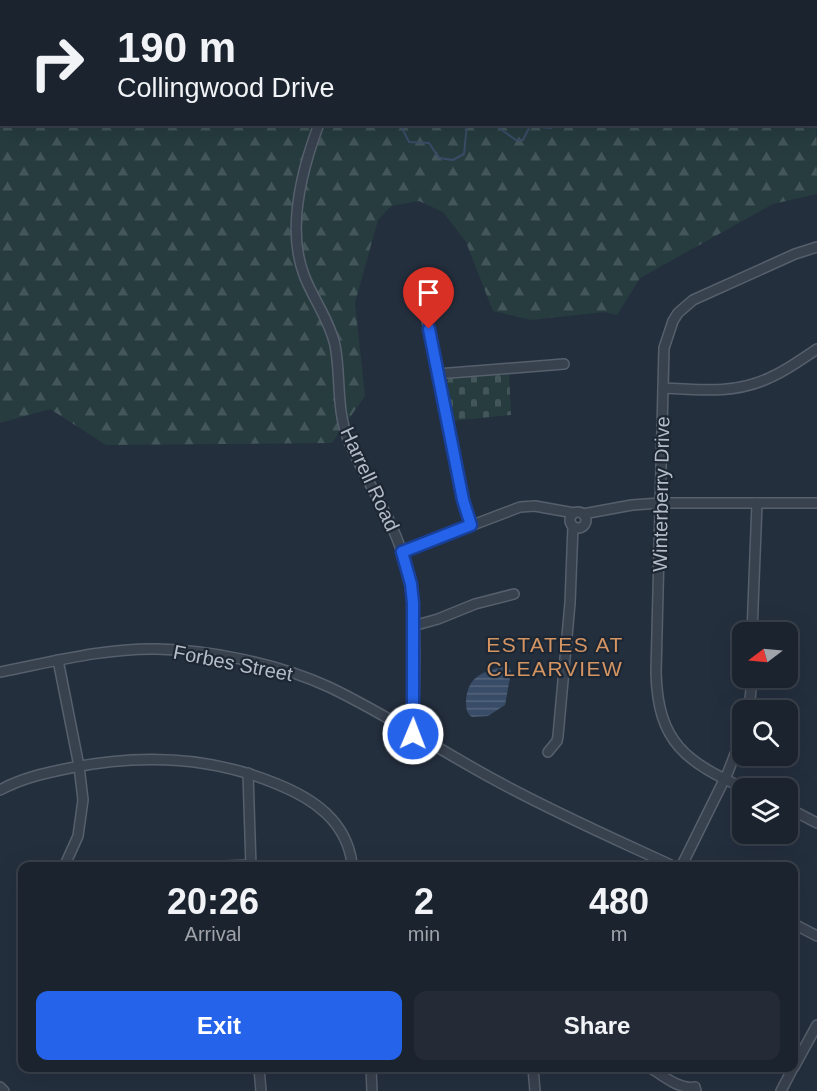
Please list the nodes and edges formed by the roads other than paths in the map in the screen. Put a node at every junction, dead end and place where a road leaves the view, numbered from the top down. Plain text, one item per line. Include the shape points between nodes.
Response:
1 (318, 126) edge
2 (817, 247) edge
3 (420, 285) dead end
4 (817, 349) edge
5 (564, 364) dead end
6 (437, 374) junction
7 (663, 388) junction
8 (660, 503) junction
9 (757, 503) junction
10 (817, 503) edge
11 (578, 520) junction
12 (471, 525) junction
13 (402, 552) junction
14 (514, 594) dead end
15 (752, 622) edge
16 (413, 626) junction
17 (58, 660) junction
18 (0, 672) edge
19 (413, 734) junction
20 (548, 752) dead end
21 (732, 760) edge
22 (79, 766) junction
23 (248, 773) junction
24 (724, 779) junction
25 (732, 783) edge
26 (0, 790) edge
27 (798, 813) edge
28 (816, 821) edge
29 (66, 862) edge
30 (251, 862) edge
31 (352, 862) edge
32 (665, 862) edge
33 (683, 862) edge
34 (798, 926) edge
35 (817, 936) edge
36 (817, 1025) edge
37 (798, 1058) edge
38 (259, 1072) edge
39 (371, 1072) edge
40 (533, 1072) edge
41 (657, 1072) edge
42 (790, 1072) edge
43 (0, 1087) edge
44 (695, 1089) edge
45 (4, 1091) edge
46 (261, 1091) edge
47 (372, 1091) edge
48 (535, 1091) edge
49 (781, 1091) edge

1 - 13 street, Harrell Road via 300,184 300,261 332,333 347,436
2 - 7 street, Winterberry Drive via 686,306 673,321 665,340
3 - 6 street
4 - 7 street via 754,384 712,391
5 - 6 street
6 - 12 street
7 - 8 street, Winterberry Drive
8 - 9 street
8 - 11 street via 596,512
8 - 24 street, Winterberry Drive via 658,706 677,745 698,764
9 - 10 street
9 - 15 street
11 - 12 street via 560,510 526,506
11 - 20 street via 573,536 558,736
12 - 13 street
13 - 16 street, Harrell Road via 411,584
14 - 16 street
16 - 19 street, Harrell Road
17 - 18 street, Forbes Street
17 - 19 street, Forbes Street via 149,649 238,660 328,687
17 - 22 street
19 - 32 street, Forbes Street via 502,784
21 - 24 street
22 - 23 street via 170,759 210,763
22 - 26 street via 32,776
22 - 29 street via 81,823
23 - 30 street
23 - 31 street via 289,789 325,811 345,838
24 - 25 street, Winterberry Drive
24 - 33 street
27 - 28 street
34 - 35 street
36 - 37 street
38 - 46 street
39 - 47 street
40 - 48 street
41 - 44 street via 672,1082
42 - 49 street
43 - 45 street

